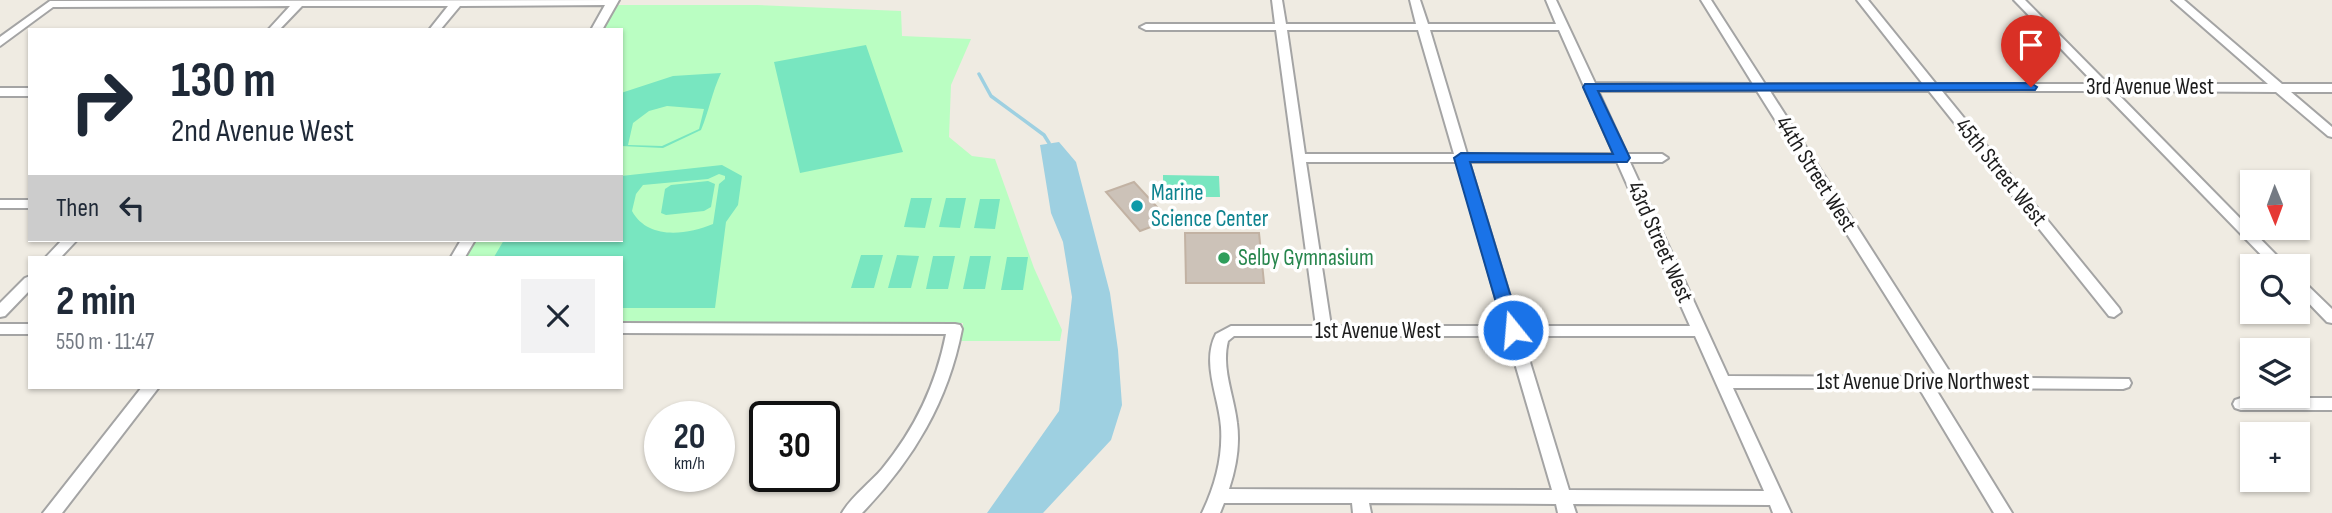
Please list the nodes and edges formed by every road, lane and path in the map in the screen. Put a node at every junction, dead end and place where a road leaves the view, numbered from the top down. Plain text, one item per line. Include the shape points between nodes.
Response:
1 (1277, 0) edge
2 (1415, 0) edge
3 (1551, 0) edge
4 (1706, 0) edge
5 (1863, 0) edge
6 (2019, 0) edge
7 (2177, 0) edge
8 (300, 1) edge
9 (458, 1) edge
10 (614, 1) edge
11 (1146, 27) dead end
12 (1281, 27) junction
13 (1423, 27) junction
14 (1565, 27) junction
15 (275, 28) edge
16 (436, 28) edge
17 (597, 28) edge
18 (0, 43) edge
19 (1590, 87) junction
20 (1761, 87) junction
21 (1933, 87) junction
22 (2104, 87) junction
23 (2279, 88) junction
24 (2332, 88) edge
25 (0, 92) edge
26 (28, 92) edge
27 (2332, 133) edge
28 (1299, 158) junction
29 (1461, 158) junction
30 (1622, 158) junction
31 (1662, 158) dead end
32 (0, 204) edge
33 (28, 204) edge
34 (68, 242) edge
35 (2268, 254) edge
36 (54, 256) edge
37 (28, 283) edge
38 (2310, 296) edge
39 (0, 312) edge
40 (2114, 312) dead end
41 (2332, 318) edge
42 (623, 328) edge
43 (0, 329) edge
44 (28, 329) edge
45 (1513, 330) junction
46 (1324, 331) junction
47 (1700, 331) junction
48 (1723, 382) junction
49 (1923, 382) junction
50 (1948, 382) junction
51 (2123, 383) dead end
52 (149, 389) edge
53 (2310, 404) edge
54 (2332, 404) edge
55 (1218, 496) junction
56 (1779, 505) edge
57 (1361, 506) edge
58 (1565, 506) edge
59 (52, 513) edge
60 (851, 513) edge
61 (1210, 513) edge
62 (2003, 513) edge

1 - 12 street
2 - 13 street
3 - 14 street, 43rd Street West
4 - 20 street, 44th Street West
5 - 21 street, 45th Street West
6 - 22 street
7 - 23 street
8 - 9 street
8 - 15 street
8 - 18 street via 50,4
9 - 10 street
9 - 16 street
10 - 17 street
11 - 12 street
12 - 13 street
12 - 28 street
13 - 14 street
13 - 29 street
14 - 19 street, 43rd Street West
19 - 20 street, 3rd Avenue West
19 - 30 street, 43rd Street West
20 - 21 street, 3rd Avenue West
20 - 50 street, 44th Street West
21 - 22 street, 3rd Avenue West
21 - 40 street, 45th Street West
22 - 23 street, 3rd Avenue West
22 - 35 street
23 - 24 street, 3rd Avenue West
23 - 27 street
25 - 26 street
28 - 29 street
28 - 46 street
29 - 30 street
29 - 45 street
30 - 31 street
30 - 47 street, 43rd Street West
32 - 33 street
34 - 36 street
37 - 39 street
38 - 41 street
42 - 60 street via 955,329 942,385 913,439 895,466
43 - 44 street
45 - 46 street, 1st Avenue West
45 - 47 street, 1st Avenue West
45 - 58 street
46 - 55 street, 1st Avenue West via 1224,334 1219,354 1229,440
47 - 48 street, 43rd Street West
48 - 49 street, 1st Avenue Drive Northwest
48 - 56 street, 43rd Street West
49 - 50 street, 1st Avenue Drive Northwest
49 - 62 street
50 - 51 street, 1st Avenue Drive Northwest
52 - 59 street
53 - 54 street
55 - 57 street
55 - 61 street
56 - 58 street
57 - 58 street

